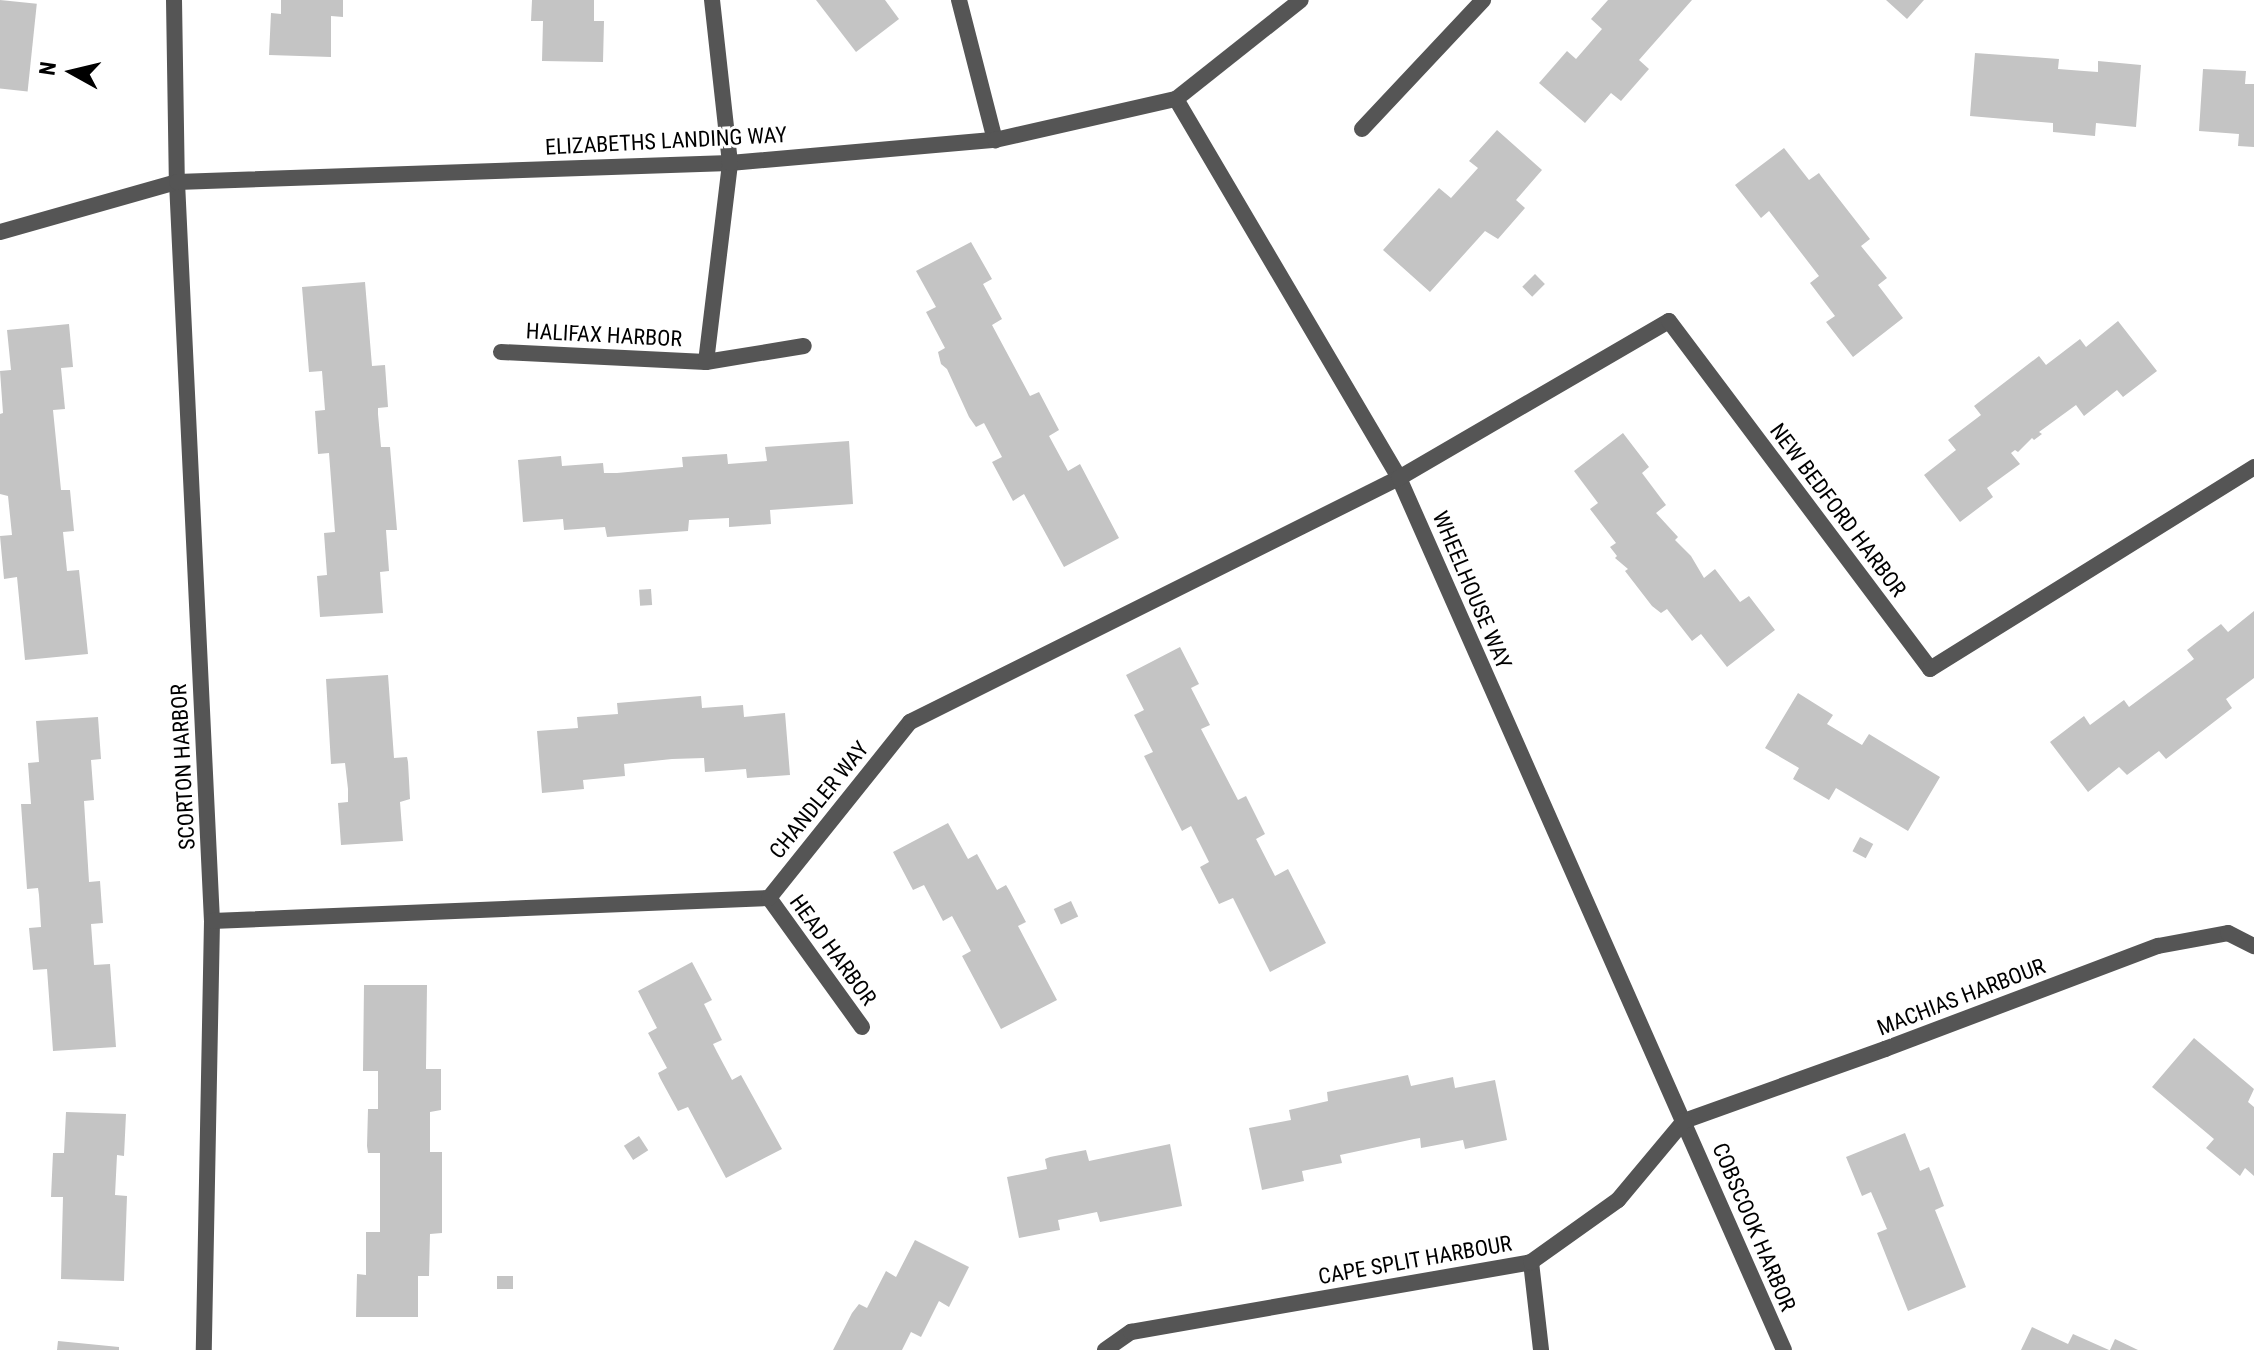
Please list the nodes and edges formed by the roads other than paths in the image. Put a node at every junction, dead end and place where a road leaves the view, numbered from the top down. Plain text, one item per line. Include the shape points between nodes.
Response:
1 (174, 0) edge
2 (712, 0) edge
3 (959, 0) edge
4 (1301, 0) edge
5 (1483, 0) edge
6 (1176, 99) junction
7 (1362, 129) dead end
8 (995, 140) junction
9 (730, 163) junction
10 (177, 182) junction
11 (0, 232) edge
12 (804, 346) dead end
13 (501, 352) dead end
14 (706, 362) junction
15 (2254, 467) edge
16 (1399, 478) junction
17 (769, 898) junction
18 (212, 921) junction
19 (2254, 946) edge
20 (862, 1027) dead end
21 (1684, 1121) junction
22 (1531, 1262) junction
23 (204, 1350) edge
24 (1105, 1350) edge
25 (1541, 1350) edge
26 (1784, 1350) edge

1 - 10 street, SCORTON HARBOR
2 - 9 street, HALIFAX HARBOR
3 - 8 street
4 - 6 street, ELIZABETHS LANDING WAY
5 - 7 street
6 - 8 street, ELIZABETHS LANDING WAY
6 - 16 street, WHEELHOUSE WAY
8 - 9 street, ELIZABETHS LANDING WAY
9 - 10 street, ELIZABETHS LANDING WAY
9 - 14 street, HALIFAX HARBOR
10 - 11 street, ELIZABETHS LANDING WAY
10 - 18 street, SCORTON HARBOR
12 - 14 street, HALIFAX HARBOR
13 - 14 street, HALIFAX HARBOR
15 - 16 street, NEW BEDFORD HARBOR via 1930,669 1669,321
16 - 17 street, CHANDLER WAY via 910,722
16 - 21 street, WHEELHOUSE WAY
17 - 18 street
17 - 20 street, HEAD HARBOR
18 - 23 street, SCORTON HARBOR
19 - 21 street, MACHIAS HARBOUR via 2228,933 2158,946
21 - 22 street, CAPE SPLIT HARBOUR via 1618,1200
21 - 26 street, COBSCOOK HARBOR
22 - 24 street, CAPE SPLIT HARBOUR via 1131,1332
22 - 25 street

